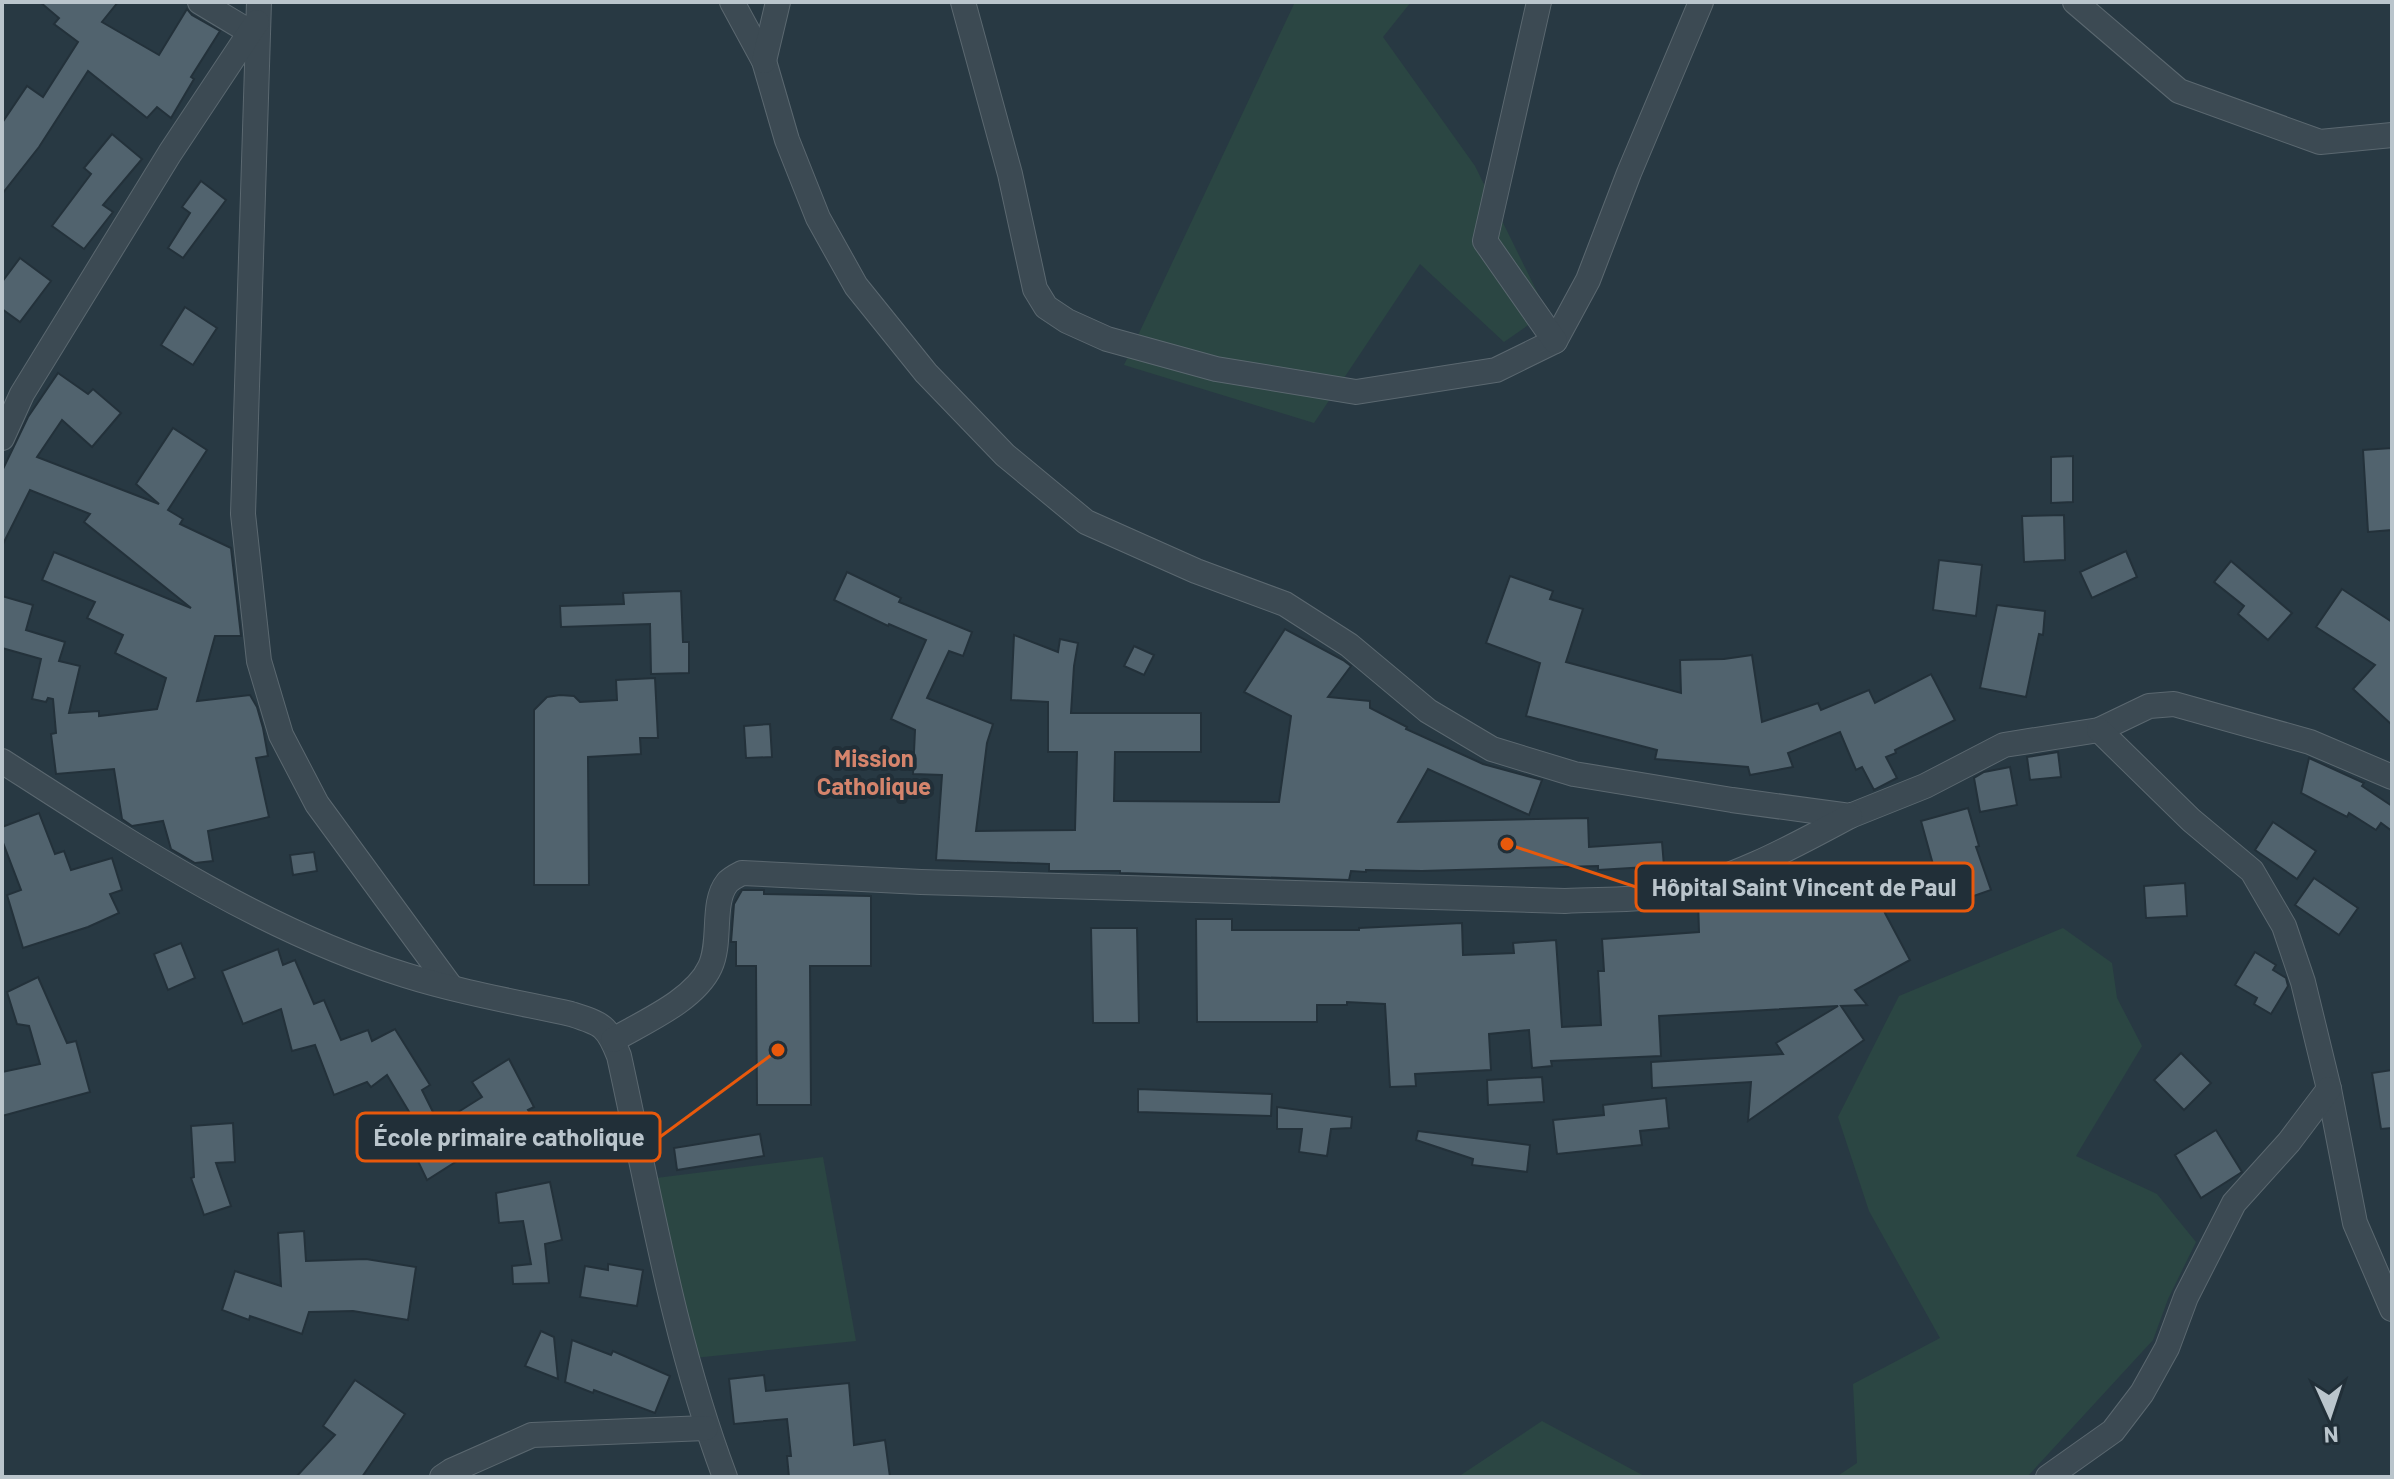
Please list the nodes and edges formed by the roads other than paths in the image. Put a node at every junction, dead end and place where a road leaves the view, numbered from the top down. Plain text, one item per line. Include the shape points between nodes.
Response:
1 (200, 2) edge
2 (732, 2) edge
3 (778, 2) edge
4 (963, 2) edge
5 (1539, 2) edge
6 (1701, 2) edge
7 (2075, 2) edge
8 (256, 18) edge
9 (764, 61) junction
10 (2392, 135) edge
11 (1555, 341) junction
12 (2, 438) edge
13 (2099, 730) junction
14 (2, 761) edge
15 (2388, 767) edge
16 (1850, 816) junction
17 (451, 987) junction
18 (613, 1040) junction
19 (2329, 1089) junction
20 (2392, 1309) edge
21 (706, 1428) junction
22 (442, 1477) edge
23 (725, 1477) edge
24 (2048, 1477) edge

1 - 8 street
2 - 9 street
3 - 9 street
4 - 11 street via 1035,289 1046,307 1067,321 1107,339 1216,369 1356,392 1496,370
5 - 11 street via 1485,241
6 - 11 street via 1588,280
7 - 10 street via 2179,91 2320,142
8 - 12 street via 30,381
8 - 17 street via 243,514 259,661 281,735 317,804
9 - 16 street via 818,218 856,286 926,373 1005,455 1086,522 1285,604 1349,645 1428,711 1492,749 1574,774
13 - 15 street via 2149,706 2174,704
13 - 16 street via 2004,745 1925,786
13 - 19 street via 2252,871 2284,926
14 - 17 street via 228,899 342,951
16 - 18 street via 1787,850 1714,880 1656,896 1551,900 742,873 727,882 719,901 711,966 695,990
17 - 18 street via 594,1021
18 - 21 street
19 - 20 street via 2355,1223
19 - 24 street via 2234,1203 2142,1393 2113,1431
21 - 22 street via 532,1435
21 - 23 street

